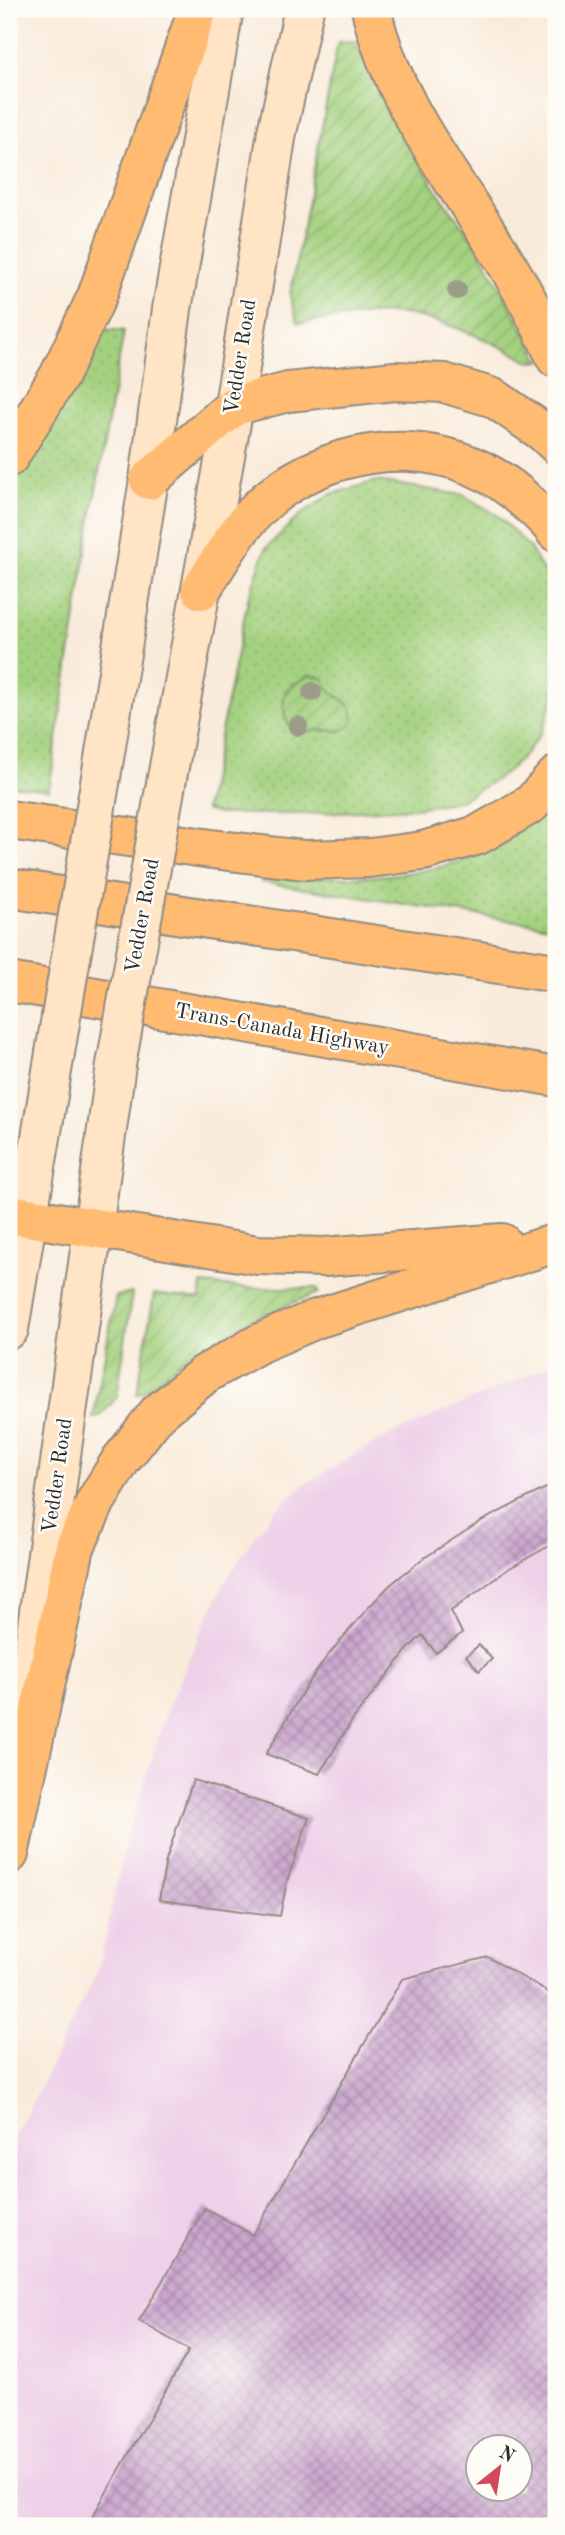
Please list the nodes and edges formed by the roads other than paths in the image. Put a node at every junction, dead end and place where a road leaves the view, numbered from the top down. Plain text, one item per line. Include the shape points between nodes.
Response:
1 (198, 9) edge
2 (224, 9) edge
3 (304, 9) edge
4 (371, 9) edge
5 (556, 358) edge
6 (234, 406) junction
7 (556, 444) edge
8 (9, 457) edge
9 (149, 480) junction
10 (556, 533) edge
11 (201, 590) junction
12 (556, 776) edge
13 (9, 820) edge
14 (9, 888) edge
15 (556, 973) edge
16 (9, 982) edge
17 (556, 1077) edge
18 (19, 1216) edge
19 (92, 1228) junction
20 (556, 1241) edge
21 (9, 1329) edge
22 (9, 1827) edge
23 (9, 1854) edge

1 - 8 highway via 97,296 60,376
2 - 9 main road via 172,309
3 - 6 main road, Vedder Road via 277,132
4 - 5 highway via 392,77 418,128 523,290
6 - 7 highway via 288,391 395,381 444,383 494,398
6 - 9 highway
6 - 11 main road, Vedder Road
9 - 18 main road, bridge via 55,1054
10 - 11 highway via 510,486 471,464 424,452 369,453 318,468 278,491 237,532
11 - 19 main road, Vedder Road, bridge via 116,1065
12 - 13 highway via 531,804 478,835 423,851 370,858 304,860
14 - 15 highway
16 - 17 highway, Trans-Canada Highway
18 - 19 highway
18 - 21 main road
19 - 20 highway via 258,1255 410,1252
19 - 22 main road, Vedder Road
20 - 23 highway via 316,1319 260,1343 205,1374 157,1414 121,1460 75,1547

